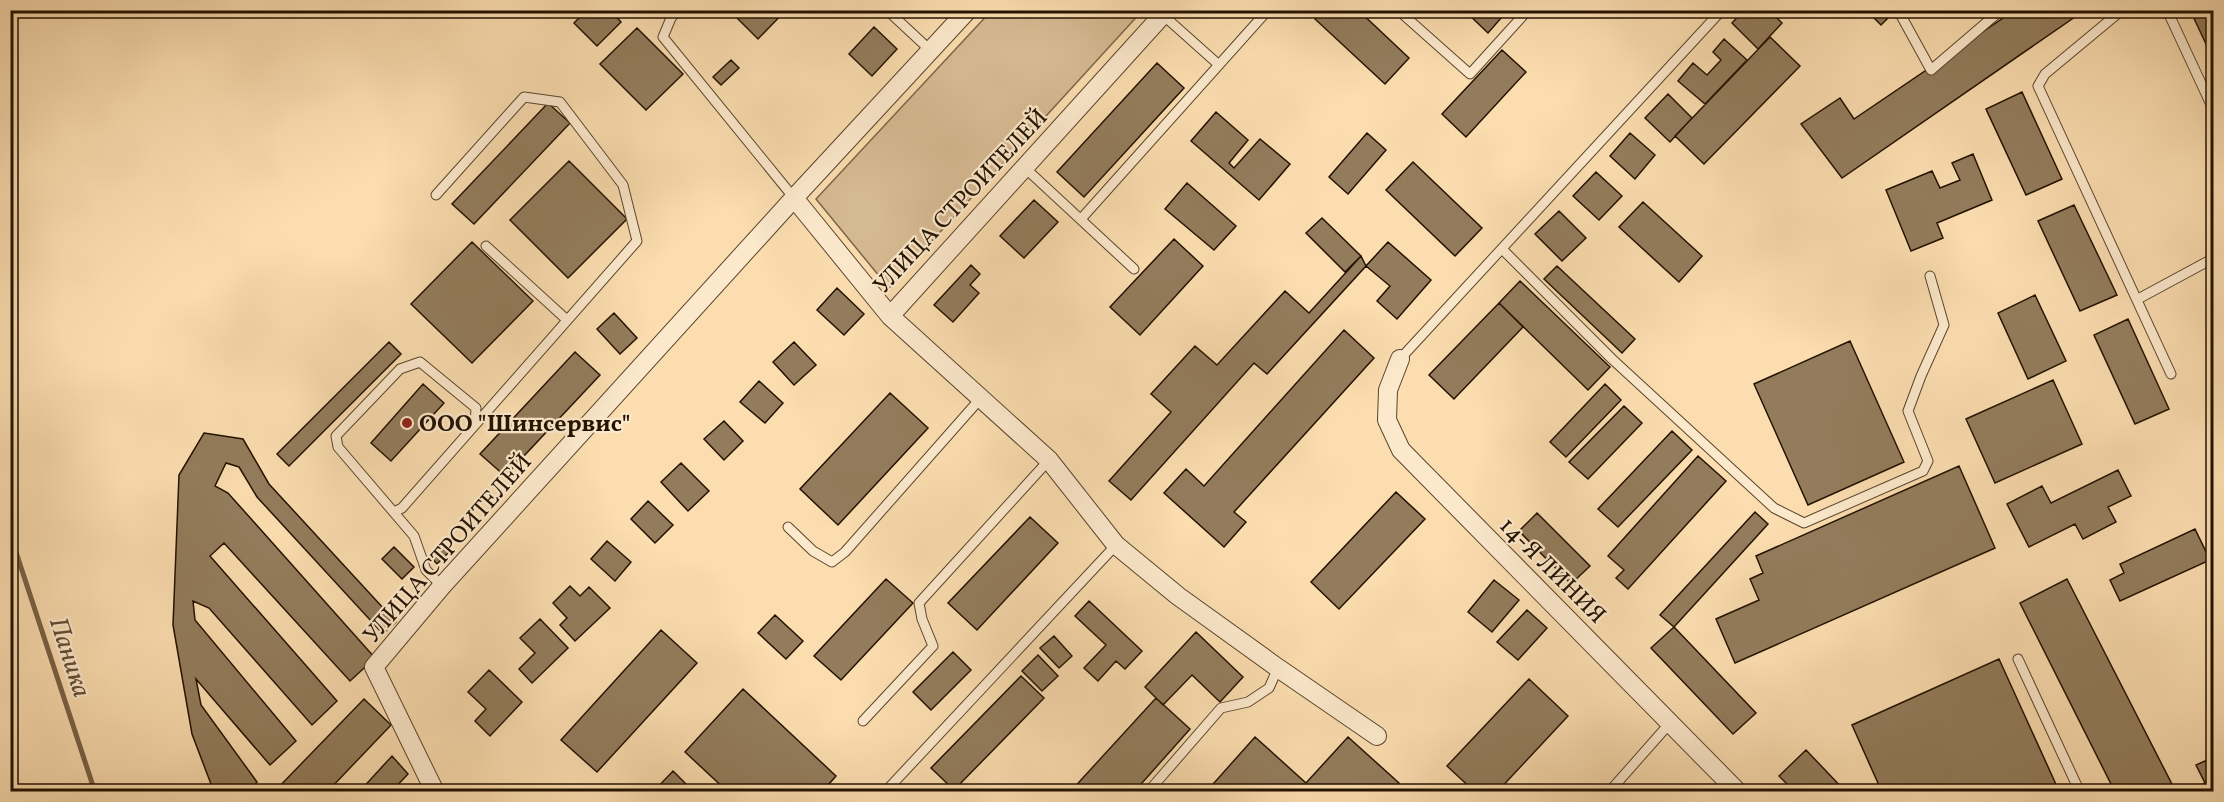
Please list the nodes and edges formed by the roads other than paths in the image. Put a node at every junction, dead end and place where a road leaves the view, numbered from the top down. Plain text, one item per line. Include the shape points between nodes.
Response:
1 (678, 10) edge
2 (887, 10) edge
3 (968, 10) edge
4 (1268, 10) edge
5 (1398, 10) edge
6 (1528, 10) edge
7 (1722, 10) edge
8 (1898, 10) edge
9 (2001, 10) edge
10 (2121, 10) edge
11 (2167, 10) edge
12 (1165, 13) edge
13 (931, 51) junction
14 (1219, 65) junction
15 (2214, 111) edge
16 (1024, 167) junction
17 (436, 195) dead end
18 (794, 198) junction
19 (1080, 219) junction
20 (486, 246) dead end
21 (1502, 249) junction
22 (2214, 258) edge
23 (1134, 268) dead end
24 (1930, 276) dead end
25 (2138, 299) junction
26 (890, 316) junction
27 (567, 320) junction
28 (1400, 359) joint
29 (2171, 374) dead end
30 (980, 399) junction
31 (475, 425) junction
32 (1049, 460) junction
33 (394, 512) junction
34 (788, 526) dead end
35 (1116, 545) junction
36 (442, 586) junction
37 (2018, 659) dead end
38 (1278, 668) junction
39 (863, 722) dead end
40 (1670, 723) junction
41 (1377, 736) dead end
42 (435, 792) edge
43 (885, 792) edge
44 (1148, 792) edge
45 (1609, 792) edge
46 (1738, 792) edge
47 (2078, 792) edge

1 - 18 lane via 663,37
2 - 13 lane
3 - 13 street, УЛИЦА СТРОИТЕЛЕЙ
4 - 14 lane
5 - 6 lane via 1470,74
7 - 21 lane
8 - 9 lane via 1931,70
10 - 25 lane via 2045,74 2038,86
11 - 15 lane
12 - 14 lane
12 - 16 street, УЛИЦА СТРОИТЕЛЕЙ
13 - 18 street, УЛИЦА СТРОИТЕЛЕЙ
14 - 19 lane
16 - 19 lane
16 - 26 street, УЛИЦА СТРОИТЕЛЕЙ
17 - 27 lane via 524,97 560,102 623,185 637,241
18 - 26 street, УЛИЦА СТРОИТЕЛЕЙ
18 - 36 street, УЛИЦА СТРОИТЕЛЕЙ
19 - 23 lane
20 - 27 lane
21 - 24 lane via 1612,359 1774,508 1804,523 1923,471 1928,461 1908,411 1944,325
21 - 28 lane
22 - 25 lane
25 - 29 lane
26 - 30 street
27 - 31 lane
28 - 40 street, 14-Я ЛИНИЯ via 1388,390 1387,420 1401,450
30 - 32 street
30 - 34 lane via 832,562 813,551
31 - 33 lane via 402,508
31 - 33 lane via 476,408 420,362 400,369 336,436 338,447
32 - 35 street
32 - 39 lane via 919,603 933,646
33 - 36 lane via 414,537 426,570
35 - 38 street via 1178,596
35 - 43 lane
36 - 42 street, УЛИЦА СТРОИТЕЛЕЙ via 374,668
37 - 47 lane
38 - 41 street
38 - 44 lane via 1269,688 1248,702 1221,708
40 - 45 lane
40 - 46 street, 14-Я ЛИНИЯ

